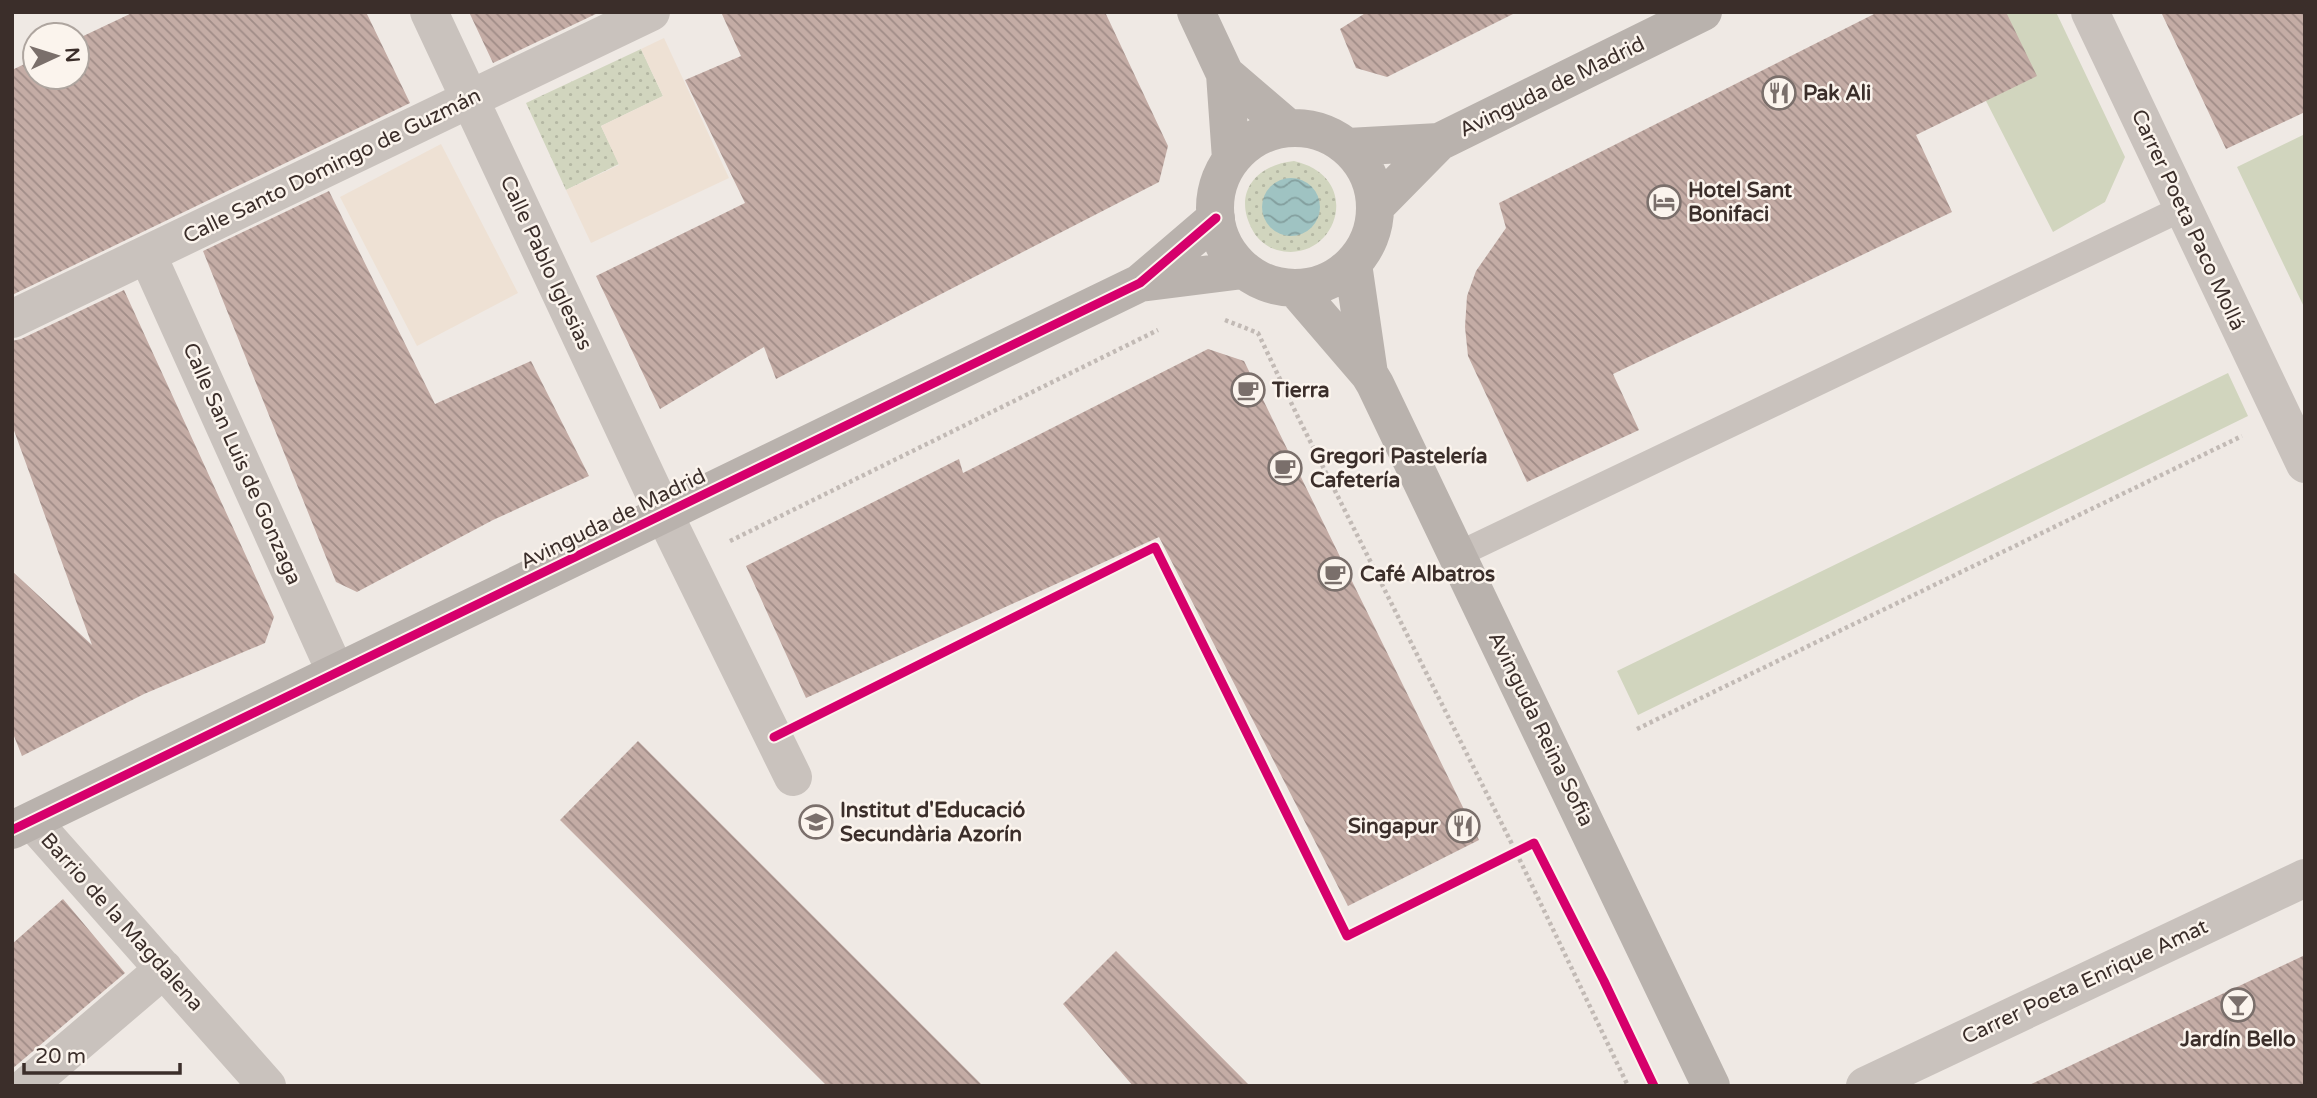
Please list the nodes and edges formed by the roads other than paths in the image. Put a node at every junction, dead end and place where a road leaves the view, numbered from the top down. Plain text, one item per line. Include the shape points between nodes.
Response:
1 (429, 12) edge
2 (651, 12) edge
3 (1196, 12) edge
4 (1703, 12) edge
5 (2090, 12) edge
6 (1226, 74) junction
7 (470, 99) junction
8 (1288, 128) junction
9 (1439, 142) junction
10 (1348, 147) junction
11 (1231, 159) junction
12 (1376, 206) junction
13 (2183, 208) junction
14 (1216, 218) junction
15 (147, 254) junction
16 (1353, 264) junction
17 (1244, 270) junction
18 (1140, 283) junction
19 (1296, 289) junction
20 (12, 319) edge
21 (1369, 374) junction
22 (2281, 426) edge
23 (2305, 464) edge
24 (664, 514) junction
25 (1457, 555) junction
26 (337, 673) junction
27 (793, 777) dead end
28 (22, 825) edge
29 (2305, 878) edge
30 (164, 969) junction
31 (27, 1086) edge
32 (267, 1086) edge
33 (1711, 1086) edge
34 (1865, 1086) edge

1 - 7 street, Calle Pablo Iglesias
2 - 7 street, Calle Santo Domingo de Guzmán
3 - 6 street
4 - 9 street, Avinguda de Madrid
5 - 13 street, Carrer Poeta Paco Mollá
6 - 8 street
6 - 11 street
7 - 15 street, Calle Santo Domingo de Guzmán
7 - 24 street, Calle Pablo Iglesias
8 - 10 street via 1317,131
8 - 11 street via 1259,136
9 - 10 street, Avinguda de Madrid
9 - 12 street, Avinguda de Madrid
10 - 12 street via 1367,170
11 - 14 street via 1217,189
12 - 16 street via 1370,238
13 - 22 street, Carrer Poeta Paco Mollá
13 - 25 lane
14 - 17 street via 1226,248
14 - 18 street, Avinguda de Madrid
15 - 20 street, Calle Santo Domingo de Guzmán
15 - 26 street, Calle San Luis de Gonzaga
16 - 19 street via 1328,282
16 - 21 street, Avinguda Reina Sofia
17 - 18 street, Avinguda de Madrid
17 - 19 street via 1264,283
18 - 24 street, Avinguda de Madrid
19 - 21 street, Avinguda Reina Sofia
21 - 25 street, Avinguda Reina Sofia
22 - 23 street, Carrer Poeta Paco Mollá
24 - 26 street, Avinguda de Madrid
24 - 27 street, Calle Pablo Iglesias
25 - 33 street, Avinguda Reina Sofia
26 - 28 street, Avinguda de Madrid
28 - 30 street, Barrio de la Magdalena
29 - 34 street, Carrer Poeta Enrique Amat
30 - 31 street
30 - 32 street, Barrio de la Magdalena

